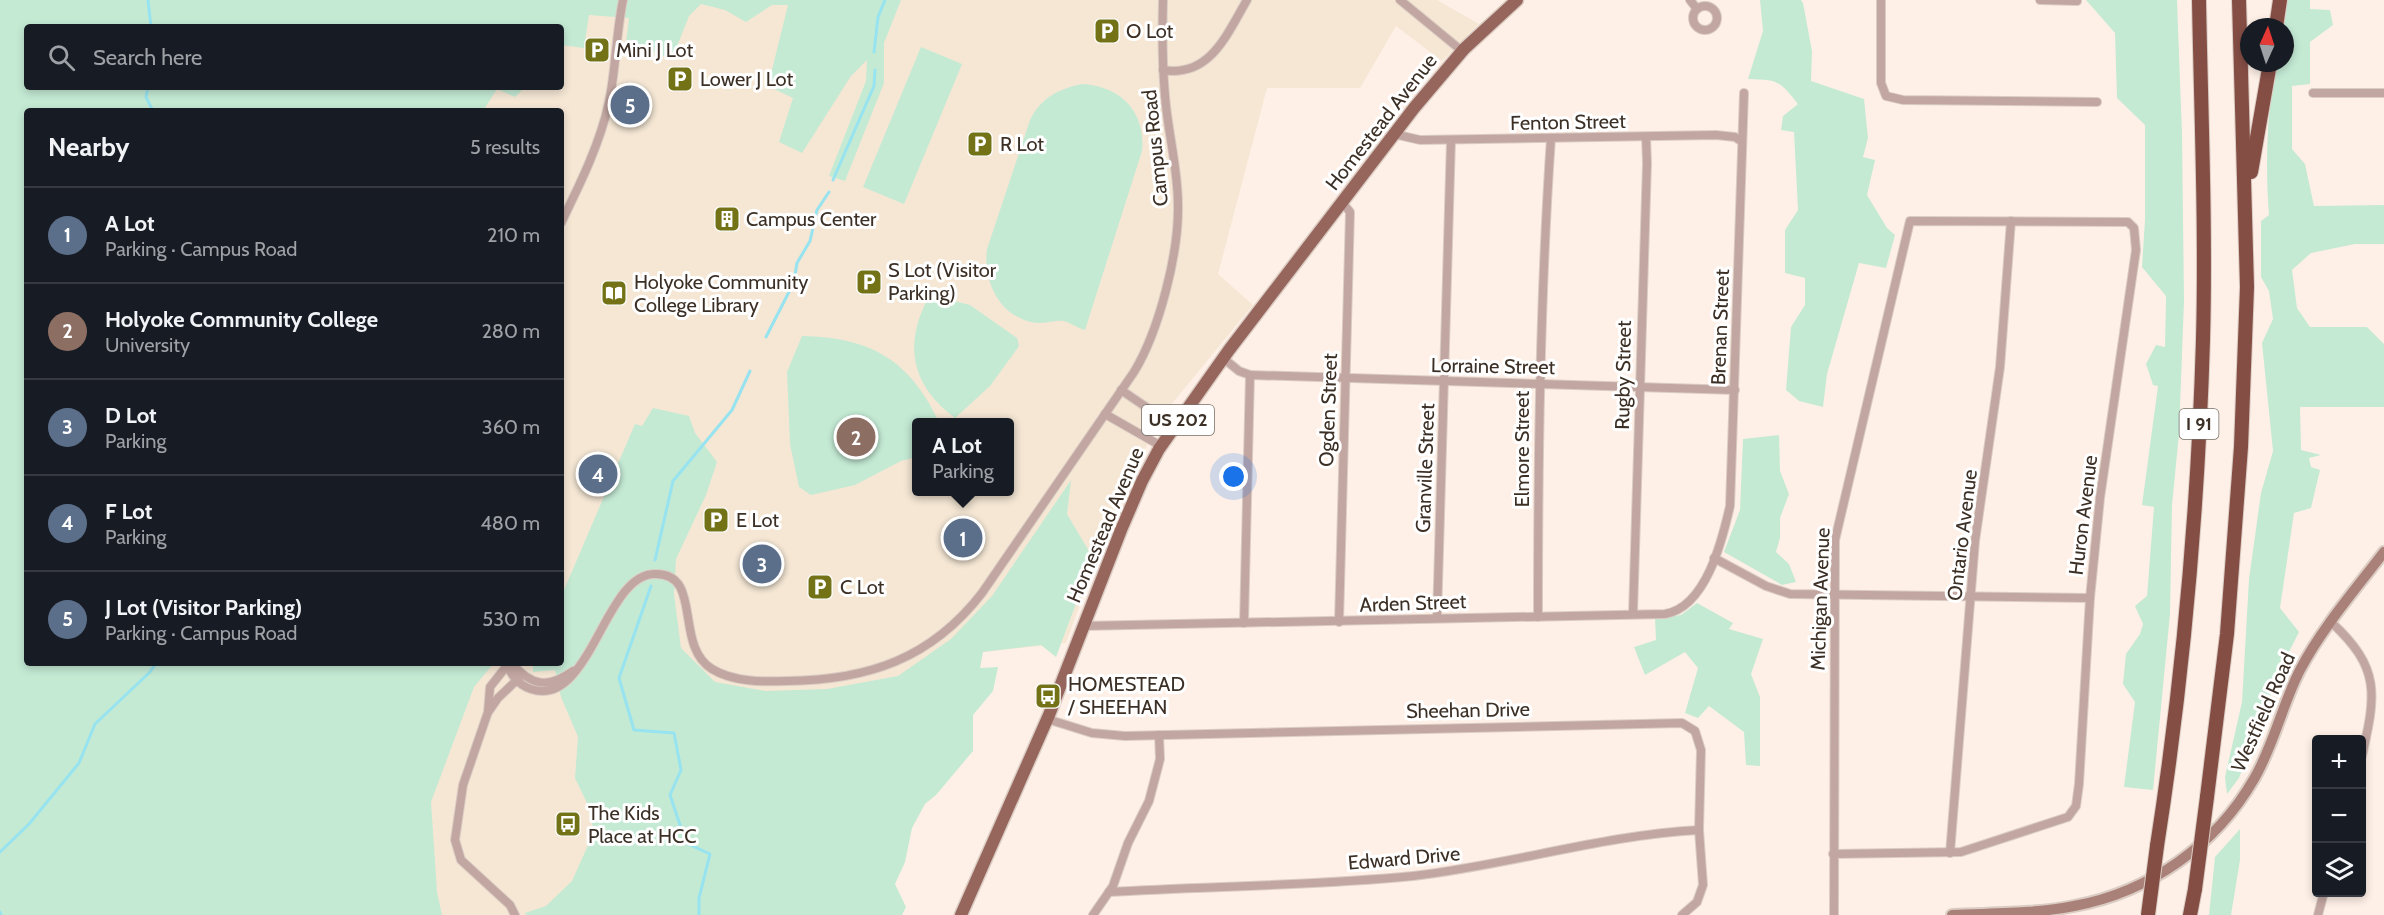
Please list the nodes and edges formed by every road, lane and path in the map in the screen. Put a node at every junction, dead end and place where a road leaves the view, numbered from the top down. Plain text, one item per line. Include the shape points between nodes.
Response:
1 (623, 0) edge
2 (1163, 0) edge
3 (1247, 0) edge
4 (1400, 0) edge
5 (1517, 0) edge
6 (1690, 0) edge
7 (1881, 0) edge
8 (2040, 0) edge
9 (2199, 0) edge
10 (2239, 0) edge
11 (2280, 0) edge
12 (2077, 1) edge
13 (1697, 9) dead end
14 (2277, 18) edge
15 (1462, 51) junction
16 (1164, 70) junction
17 (2268, 72) edge
18 (1744, 93) dead end
19 (2313, 93) dead end
20 (2384, 93) edge
21 (2097, 102) dead end
22 (1394, 134) junction
23 (1646, 137) junction
24 (1551, 138) junction
25 (1451, 140) junction
26 (1741, 141) junction
27 (2246, 201) junction
28 (1342, 202) junction
29 (564, 216) edge
30 (2011, 221) junction
31 (1223, 358) junction
32 (1250, 375) junction
33 (1347, 379) junction
34 (1444, 381) junction
35 (1539, 383) junction
36 (1639, 386) junction
37 (1121, 390) junction
38 (1735, 390) junction
39 (1105, 414) junction
40 (1173, 426) junction
41 (1161, 446) junction
42 (2384, 552) edge
43 (1714, 558) junction
44 (1835, 594) junction
45 (1971, 596) junction
46 (2090, 598) junction
47 (1633, 614) junction
48 (1538, 617) junction
49 (1437, 618) junction
50 (1339, 622) junction
51 (2331, 622) junction
52 (1244, 623) junction
53 (1083, 626) junction
54 (507, 666) edge
55 (509, 666) edge
56 (519, 678) junction
57 (488, 712) junction
58 (1047, 719) junction
59 (1159, 735) junction
60 (2365, 735) edge
61 (1699, 831) junction
62 (1950, 853) junction
63 (1833, 854) junction
64 (1109, 892) junction
65 (2323, 897) edge
66 (515, 915) edge
67 (962, 915) edge
68 (1093, 915) edge
69 (1682, 915) edge
70 (1834, 915) edge
71 (1952, 915) edge
72 (2148, 915) edge
73 (2190, 915) edge
74 (2318, 915) edge

1 - 29 street via 605,120
2 - 16 street, Campus Road
3 - 16 street via 1205,62 1185,72
4 - 15 street
5 - 15 main road, Homestead Avenue / US 202
6 - 13 street
7 - 21 street via 1881,83 1886,95 1903,100
8 - 12 street
9 - 72 highway, I 91, bridge via 2204,260 2198,452 2181,674
10 - 27 highway, I 91
11 - 14 highway
15 - 22 main road, Homestead Avenue / US 202
16 - 37 street, Campus Road via 1177,186 1176,238 1153,334
17 - 27 highway
18 - 26 street, Brenan Street
19 - 20 street
22 - 25 street, Fenton Street via 1420,140
22 - 28 main road, Homestead Avenue / US 202
23 - 24 street, Fenton Street
23 - 26 street, Fenton Street via 1725,135
23 - 36 street, Rugby Street
24 - 25 street, Fenton Street
24 - 35 street, Elmore Street
25 - 34 street, Granville Street
26 - 38 street, Brenan Street
27 - 73 highway, I 91, bridge via 2247,287 2235,541 2221,691
28 - 31 main road, Homestead Avenue / US 202
28 - 33 street, Ogden Street via 1350,212
30 - 44 street, Michigan Avenue via 1910,221 1835,540
30 - 45 street, Ontario Avenue via 2000,367
30 - 46 street, Huron Avenue via 2121,222 2133,225 2136,235
31 - 32 street
31 - 40 main road, Homestead Avenue / US 202
32 - 33 street, Lorraine Street
32 - 52 street
33 - 34 street, Lorraine Street
33 - 50 street, Ogden Street
34 - 35 street, Lorraine Street
34 - 49 street, Granville Street
35 - 36 street, Lorraine Street
35 - 48 street, Elmore Street
36 - 38 street, Lorraine Street
36 - 47 street, Rugby Street
37 - 39 street, Campus Road
37 - 40 street
38 - 43 street, Brenan Street via 1730,506
39 - 41 street
39 - 56 street, Campus Road via 970,608 938,639 914,653 877,668 830,678 762,682 730,676 710,668 695,651 680,584 671,577 654,574 643,576 625,592 576,668 556,681
40 - 41 main road, Homestead Avenue / US 202
41 - 53 main road, Homestead Avenue / US 202 via 1132,503
42 - 51 main road, Westfield Road
43 - 44 street via 1780,591
43 - 47 street, Arden Street via 1685,607 1665,614
44 - 45 street
44 - 63 street, Michigan Avenue
45 - 46 street
45 - 62 street, Ontario Avenue
46 - 62 street, Huron Avenue via 2079,784 2074,810 2068,817
47 - 48 street, Arden Street
48 - 49 street, Arden Street
49 - 50 street, Arden Street
50 - 52 street, Arden Street
51 - 60 street via 2356,647 2368,673 2371,690
51 - 71 main road, Westfield Road via 2300,671 2255,778 2224,822 2187,856 2138,886 2088,904
52 - 53 street, Arden Street
53 - 58 main road, Homestead Avenue / US 202
54 - 57 street via 490,687
55 - 56 street
56 - 57 street
57 - 66 street via 463,785 455,840 461,860 510,905
58 - 59 street, Sheehan Drive via 1099,734
58 - 67 main road, Homestead Avenue / US 202
59 - 61 street, Sheehan Drive via 1679,722 1692,727 1700,741
59 - 64 street via 1160,759 1151,793
61 - 64 street, Edward Drive via 1663,832 1411,876
61 - 69 street, Sheehan Drive via 1701,894
62 - 63 street
63 - 70 street, Michigan Avenue
64 - 68 street
65 - 74 street

